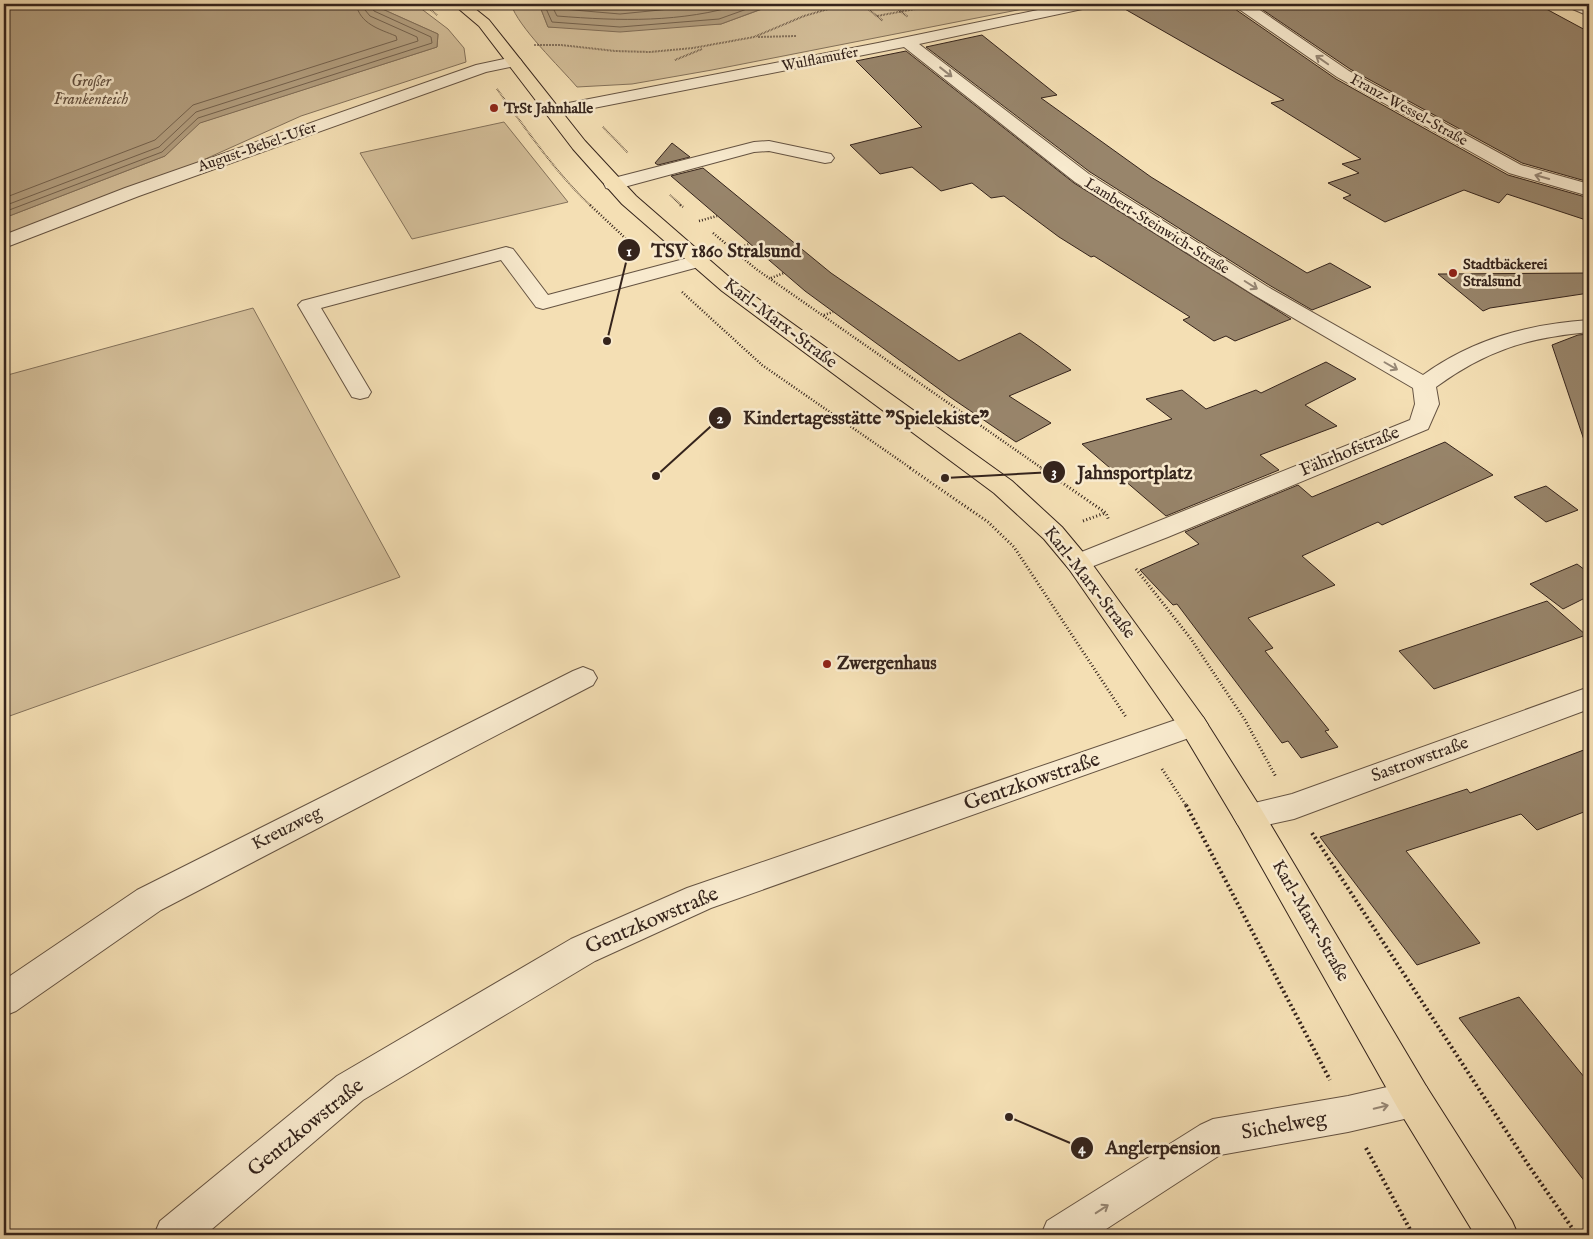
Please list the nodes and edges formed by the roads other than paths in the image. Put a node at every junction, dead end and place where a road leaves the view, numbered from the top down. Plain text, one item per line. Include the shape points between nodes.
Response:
1 (460, 4) edge
2 (1087, 4) edge
3 (1241, 4) edge
4 (1574, 4) edge
5 (1589, 12) edge
6 (907, 42) junction
7 (514, 62) junction
8 (553, 111) junction
9 (825, 158) dead end
10 (613, 184) junction
11 (1589, 190) edge
12 (4, 242) edge
13 (699, 261) junction
14 (1589, 326) edge
15 (1424, 385) junction
16 (360, 392) dead end
17 (1078, 563) junction
18 (583, 678) dead end
19 (1589, 698) edge
20 (1193, 724) junction
21 (1249, 816) junction
22 (4, 1000) edge
23 (1413, 1099) junction
24 (174, 1235) edge
25 (1061, 1235) edge
26 (1498, 1235) edge

1 - 7 main road, Karl-Marx-Straße via 484,22
2 - 6 street, Wulflamufer
11 -> 3 street, Franz-Wessel-Straße via 1515,169 1343,74
4 - 5 street
6 - 8 street, Wulflamufer
6 -> 15 street, Lambert-Steinwich-Straße via 1082,178 1261,291
7 - 8 main road, Karl-Marx-Straße
7 - 12 street, August-Bebel-Ufer via 473,71 132,192
8 - 10 main road, Karl-Marx-Straße
9 - 10 street via 769,146 754,147
10 - 13 main road, Karl-Marx-Straße
13 - 16 street via 543,303 506,253 309,305
13 - 17 main road, Karl-Marx-Straße via 766,315 1003,487 1053,533
14 - 15 street via 1515,336 1478,350 1444,369
15 - 17 street, Fährhofstraße via 1427,404 1420,424
17 - 20 main road, Karl-Marx-Straße
18 - 22 street, Kreuzweg via 150,900
19 - 21 street, Sastrowstraße via 1294,806
20 - 21 main road, Karl-Marx-Straße
20 - 24 street, Gentzkowstraße via 699,898 583,950 350,1088
21 - 23 main road, Karl-Marx-Straße
25 -> 23 street, Sichelweg via 1213,1138
23 - 26 main road, Karl-Marx-Straße

